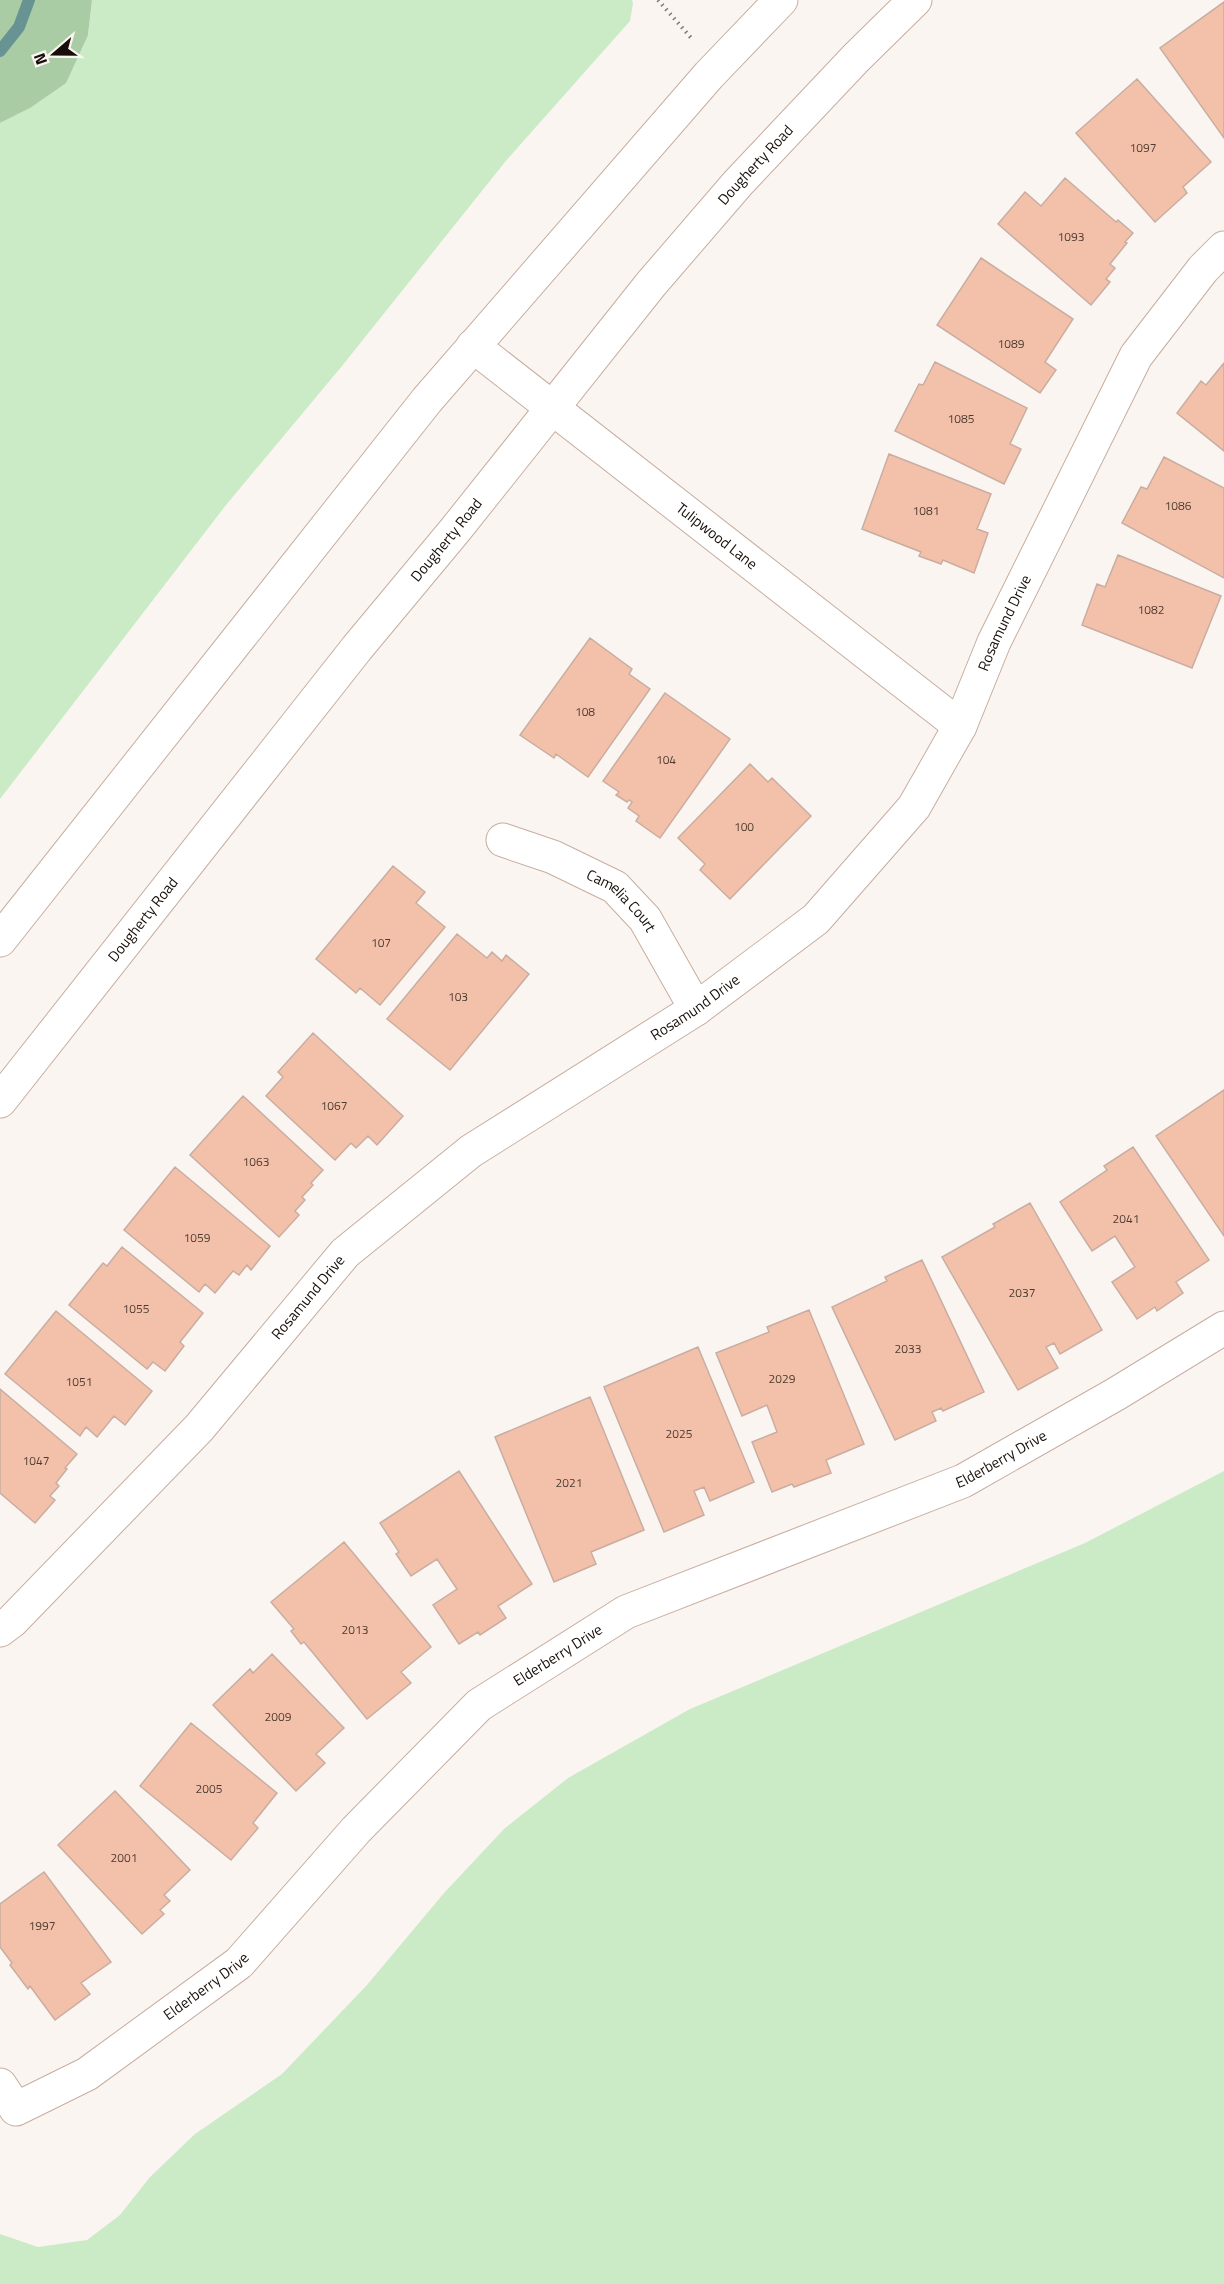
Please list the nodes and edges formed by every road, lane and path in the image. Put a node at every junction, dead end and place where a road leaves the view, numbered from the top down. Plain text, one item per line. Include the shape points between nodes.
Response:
1 (658, 0) edge
2 (780, 0) edge
3 (915, 0) edge
4 (717, 67) junction
5 (1224, 248) edge
6 (473, 346) junction
7 (552, 407) junction
8 (960, 726) junction
9 (503, 840) dead end
10 (0, 940) edge
11 (696, 1010) junction
12 (0, 1101) edge
13 (1224, 1328) edge
14 (0, 1630) edge
15 (0, 2085) edge

1 - 4 path
2 - 4 street
3 - 7 street, Dougherty Road via 738,183
4 - 6 street
5 - 8 street, Rosamund Drive via 1203,268 1136,356 994,642
6 - 7 street, Tulipwood Lane
6 - 10 street
7 - 8 street, Tulipwood Lane
7 - 12 street, Dougherty Road
8 - 11 street, Rosamund Drive via 914,807 816,919
9 - 11 street, Camelia Court via 554,857 615,887 645,919
11 - 14 street, Rosamund Drive via 471,1151 345,1254 199,1428
13 - 15 street, Elderberry Drive via 963,1480 626,1612 479,1705 356,1830 239,1963 87,2074 16,2109

